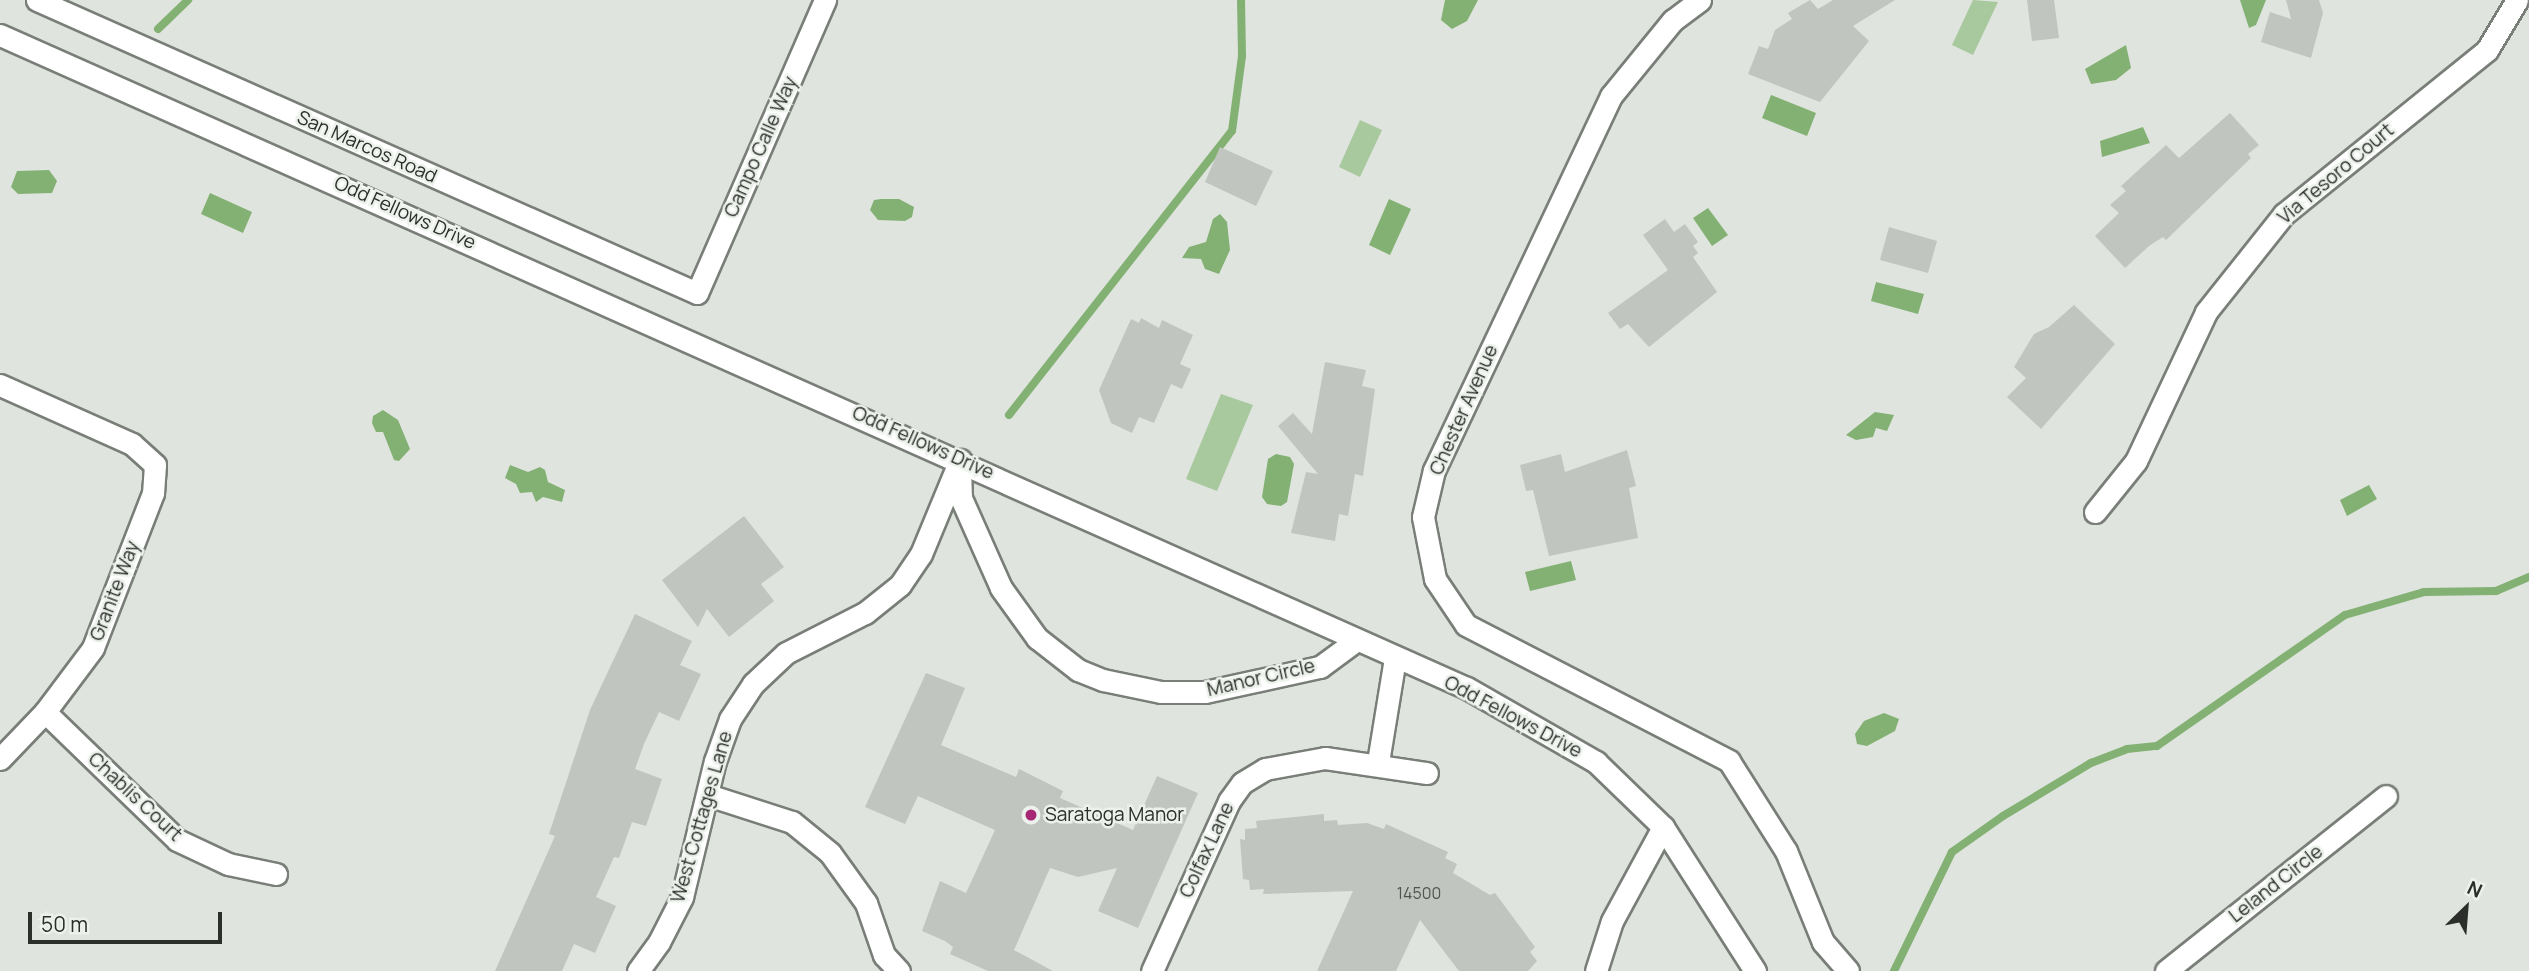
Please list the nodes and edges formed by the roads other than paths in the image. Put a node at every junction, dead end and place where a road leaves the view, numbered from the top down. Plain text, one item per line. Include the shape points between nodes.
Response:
1 (37, 0) edge
2 (825, 0) edge
3 (1700, 0) edge
4 (2517, 0) edge
5 (0, 35) edge
6 (697, 293) joint
7 (0, 385) edge
8 (960, 460) junction
9 (2095, 512) dead end
10 (1354, 642) junction
11 (1395, 658) junction
12 (45, 712) junction
13 (0, 759) edge
14 (1378, 762) junction
15 (1427, 773) dead end
16 (708, 795) junction
17 (2386, 796) dead end
18 (1663, 827) junction
19 (276, 874) dead end
20 (638, 971) edge
21 (899, 971) edge
22 (1152, 971) edge
23 (1596, 971) edge
24 (1755, 971) edge
25 (1847, 971) edge
26 (2166, 971) edge

1 - 6 street, San Marcos Road
2 - 6 street, Campo Calle Way
3 - 25 street, Chester Avenue via 1673,20 1611,96 1434,470 1423,517 1435,579 1466,625 1729,761 1786,850 1823,943
4 - 9 street, Via Tesoro Court via 2487,50 2284,214 2206,312 2136,461
5 - 8 street, Odd Fellows Drive
7 - 12 street, Granite Way via 132,444 155,466 153,493 93,648
8 - 10 street, Odd Fellows Drive
8 - 10 street, Manor Circle via 961,498 1001,588 1037,638 1078,670 1161,692 1205,692 1320,667
8 - 16 street, West Cottages Lane via 921,554 900,585 865,613 786,653 754,684 730,719
10 - 11 street, Odd Fellows Drive
11 - 14 street
11 - 18 street, Odd Fellows Drive via 1467,688 1596,762
12 - 13 street, Granite Way
12 - 19 street, Chablis Court via 177,840 228,864
14 - 15 street, Colfax Lane
14 - 22 street, Colfax Lane via 1293,760 1242,783 1228,801
16 - 20 street, West Cottages Lane via 682,897
16 - 21 street via 792,822 830,853 866,903 884,955
17 - 26 street, Leland Circle
18 - 23 street via 1612,921
18 - 24 street, Odd Fellows Drive

